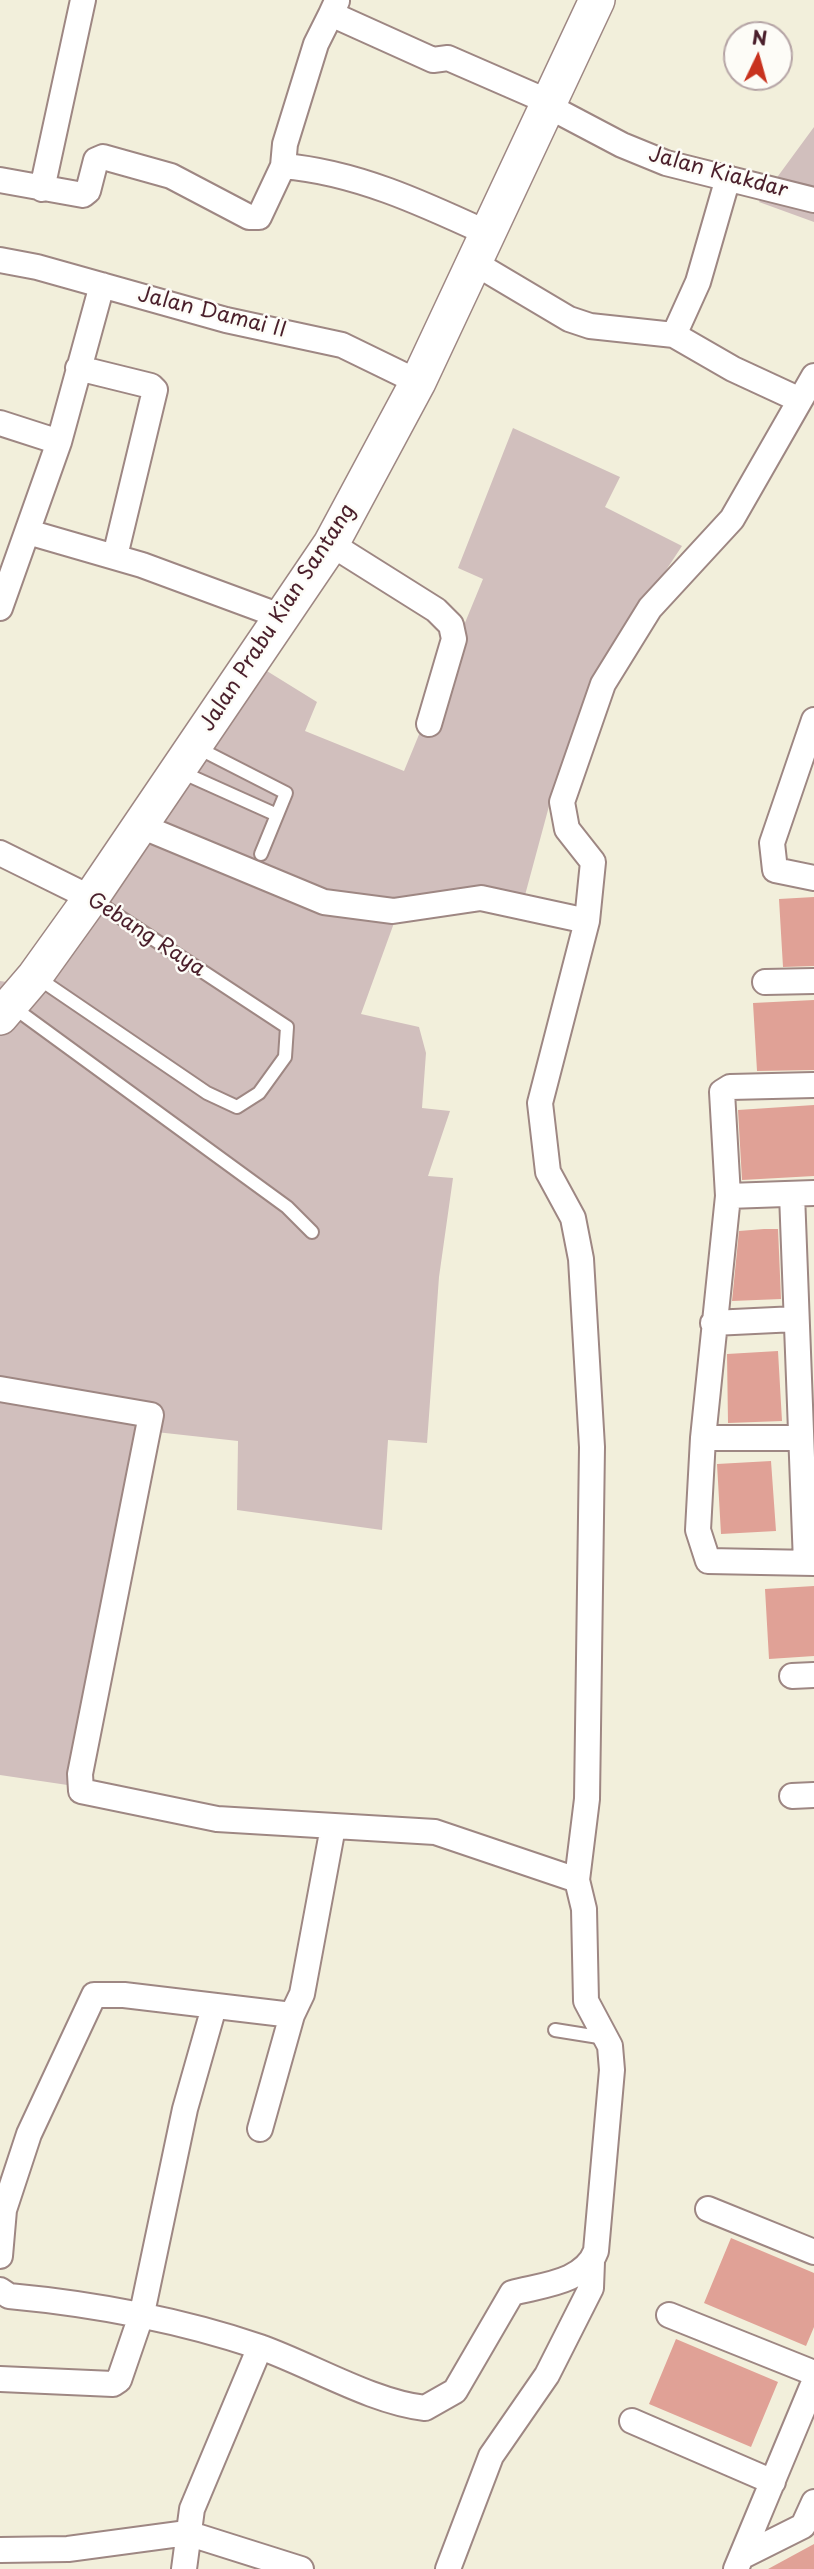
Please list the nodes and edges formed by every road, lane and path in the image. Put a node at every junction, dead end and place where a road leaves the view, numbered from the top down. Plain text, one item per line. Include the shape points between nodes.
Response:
1 (83, 0) edge
2 (597, 0) edge
3 (334, 7) edge
4 (543, 101) junction
5 (283, 166) junction
6 (728, 178) junction
7 (0, 180) edge
8 (42, 189) junction
9 (814, 200) edge
10 (480, 248) junction
11 (0, 260) edge
12 (103, 285) junction
13 (674, 335) junction
14 (78, 368) junction
15 (814, 376) edge
16 (418, 382) junction
17 (800, 400) junction
18 (0, 423) edge
19 (59, 442) junction
20 (28, 532) junction
21 (331, 544) junction
22 (115, 556) junction
23 (0, 608) edge
24 (280, 616) junction
25 (814, 720) edge
26 (429, 724) dead end
27 (187, 759) junction
28 (277, 815) junction
29 (141, 826) junction
30 (0, 853) edge
31 (261, 855) dead end
32 (814, 878) edge
33 (91, 898) junction
34 (587, 921) junction
35 (35, 976) junction
36 (814, 981) edge
37 (765, 982) dead end
38 (6, 1011) edge
39 (814, 1085) edge
40 (803, 1193) edge
41 (728, 1196) junction
42 (312, 1232) dead end
43 (796, 1319) junction
44 (713, 1323) junction
45 (0, 1389) edge
46 (703, 1438) junction
47 (801, 1438) junction
48 (810, 1563) edge
49 (332, 1827) junction
50 (577, 1880) junction
51 (214, 2007) junction
52 (292, 2015) junction
53 (555, 2030) dead end
54 (606, 2038) junction
55 (260, 2129) dead end
56 (708, 2209) dead end
57 (814, 2252) edge
58 (0, 2256) edge
59 (592, 2262) junction
60 (0, 2290) edge
61 (142, 2313) junction
62 (669, 2315) dead end
63 (260, 2347) junction
64 (814, 2373) edge
65 (0, 2379) edge
66 (814, 2382) edge
67 (632, 2421) dead end
68 (773, 2482) junction
69 (814, 2502) edge
70 (187, 2533) junction
71 (0, 2550) edge
72 (739, 2563) edge
73 (184, 2569) edge
74 (301, 2569) edge
75 (448, 2569) edge

1 - 8 street
2 - 4 main road, Jalan Prabu Kian Santang
3 - 4 street, Jalan Kiakdar via 356,29 433,61 448,58
3 - 5 street via 316,44 285,144
4 - 6 street, Jalan Kiakdar via 622,145 666,163
4 - 10 main road, Jalan Prabu Kian Santang
5 - 8 street via 259,217 249,217 171,176 103,157 96,160 83,195
5 - 10 street via 403,195
6 - 9 street, Jalan Kiakdar
6 - 13 street via 698,282
7 - 8 street
10 - 13 street via 569,319
10 - 16 main road, Jalan Prabu Kian Santang
11 - 12 street, Jalan Damai II
12 - 14 street
12 - 16 street, Jalan Damai II via 226,320 342,345
13 - 17 street
14 - 19 street
14 - 22 street via 155,390
15 - 17 street
16 - 21 main road, Jalan Prabu Kian Santang
17 - 34 street via 732,519 650,608 603,684 562,802 567,829 593,862
18 - 19 street
19 - 20 street
20 - 22 street
20 - 23 street
21 - 24 main road, Jalan Prabu Kian Santang
21 - 26 street via 436,610 452,625 454,639
22 - 24 street
24 - 27 main road, Jalan Prabu Kian Santang
25 - 32 street via 772,843 775,870
27 - 28 lane
27 - 28 lane via 286,793
27 - 29 main road, Jalan Prabu Kian Santang
28 - 31 lane
29 - 33 main road, Jalan Prabu Kian Santang
29 - 34 street via 324,902 393,911 481,898
30 - 33 street, Gebang Raya
33 - 35 main road, Jalan Prabu Kian Santang
33 - 35 lane, Gebang Raya via 287,1027 285,1056 259,1093 237,1107 207,1093
34 - 50 street via 540,1103 548,1172 573,1218 581,1259 592,1447 587,1799
35 - 38 main road, Jalan Prabu Kian Santang
36 - 37 street
38 - 42 lane via 288,1207
39 - 41 street via 730,1087 722,1092
40 - 41 street
40 - 43 street
41 - 44 street
43 - 44 street
43 - 47 street
44 - 46 street
45 - 49 street via 151,1415 80,1774 81,1791 217,1819
46 - 47 street
46 - 48 street via 698,1530 708,1561
47 - 48 street
49 - 50 street via 435,1832
49 - 52 street via 302,1994
50 - 54 street via 584,1909 586,2001
51 - 52 street
51 - 58 street via 94,1994 29,2134 4,2210
51 - 61 street via 185,2109
52 - 55 street
53 - 54 lane
54 - 59 street via 612,2070
56 - 57 street
59 - 63 street via 577,2276 512,2293 455,2390 425,2408 369,2392
59 - 75 street via 591,2288 547,2375 491,2456
60 - 61 street via 9,2296
61 - 63 street
61 - 65 street via 116,2383
62 - 64 street
63 - 70 street via 192,2509
66 - 68 street
67 - 68 street
68 - 72 street
69 - 72 street via 803,2526
70 - 71 street via 68,2549
70 - 73 street
70 - 74 street

